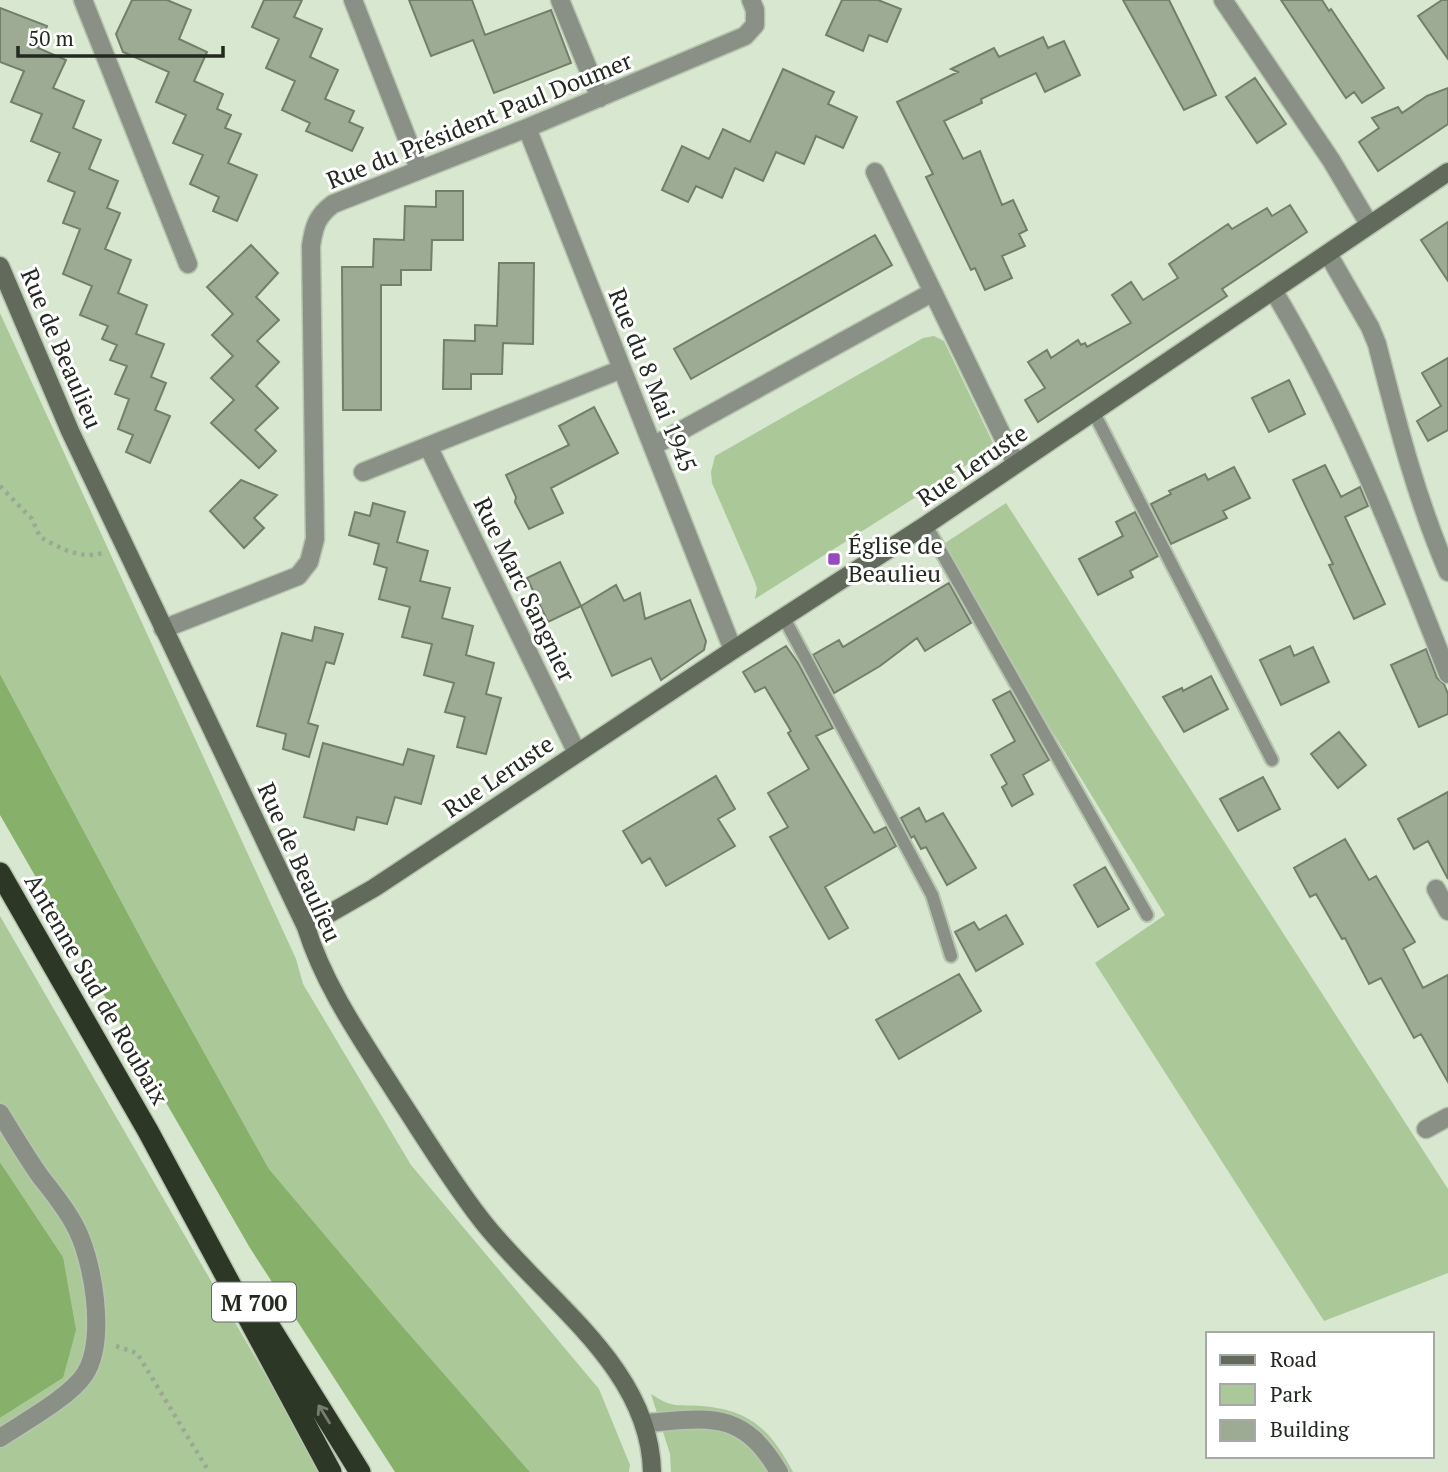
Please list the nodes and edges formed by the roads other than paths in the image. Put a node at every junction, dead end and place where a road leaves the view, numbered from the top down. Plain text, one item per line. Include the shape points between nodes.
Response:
1 (83, 0) edge
2 (353, 0) edge
3 (560, 0) edge
4 (751, 0) edge
5 (1223, 0) edge
6 (600, 98) junction
7 (527, 128) junction
8 (419, 169) junction
9 (875, 172) dead end
10 (1448, 172) edge
11 (1369, 224) junction
12 (1328, 254) junction
13 (188, 264) dead end
14 (0, 266) edge
15 (1273, 290) junction
16 (933, 292) junction
17 (622, 369) junction
18 (1094, 413) junction
19 (428, 446) junction
20 (653, 446) junction
21 (1016, 464) junction
22 (363, 472) dead end
23 (926, 525) junction
24 (1448, 572) edge
25 (784, 618) junction
26 (163, 629) junction
27 (733, 650) junction
28 (1448, 674) edge
29 (577, 753) junction
30 (1272, 760) dead end
31 (0, 873) edge
32 (1436, 889) dead end
33 (1448, 911) edge
34 (1147, 915) dead end
35 (306, 927) junction
36 (951, 956) dead end
37 (0, 1113) edge
38 (1448, 1117) edge
39 (1426, 1129) dead end
40 (148, 1131) junction
41 (645, 1423) junction
42 (0, 1438) edge
43 (331, 1472) edge
44 (360, 1472) edge
45 (652, 1472) edge
46 (779, 1472) edge

1 - 13 street
2 - 8 street
3 - 6 street
4 - 6 street, Rue du Président Paul Doumer via 755,25 745,36
5 - 11 street
6 - 7 street, Rue du Président Paul Doumer
7 - 8 street, Rue du Président Paul Doumer
7 - 17 street, Rue du 8 Mai 1945
8 - 26 street, Rue du Président Paul Doumer via 333,204 315,223 311,246 315,539 309,562 298,576
9 - 16 street
10 - 11 street, Rue Leruste
11 - 12 street, Rue Leruste
12 - 15 street, Rue Leruste
12 - 24 street via 1377,344 1410,469
14 - 26 street, Rue de Beaulieu via 64,420
15 - 18 street, Rue Leruste
15 - 28 street via 1301,337 1384,511
16 - 20 street
16 - 21 street
17 - 19 street
17 - 20 street, Rue du 8 Mai 1945
18 - 21 street, Rue Leruste
18 - 30 lane
19 - 22 street
19 - 29 street, Rue Marc Sangnier
20 - 27 street, Rue du 8 Mai 1945
21 - 23 street, Rue Leruste
23 - 25 street, Rue Leruste
23 - 34 lane
25 - 27 street, Rue Leruste
25 - 36 lane via 932,895
26 - 35 street, Rue de Beaulieu
27 - 29 street, Rue Leruste
29 - 35 street, Rue Leruste via 374,888
31 - 40 highway, Antenne Sud de Roubaix / M 700
32 - 33 street
35 - 41 street, Rue de Beaulieu via 324,975 459,1190 499,1243 603,1351
37 - 42 street via 75,1225 88,1263 96,1316 89,1366 74,1388
38 - 39 street
40 - 43 highway, M 700
44 -> 40 highway, M 700
41 - 45 street, Rue de Beaulieu
41 - 46 street via 688,1419 731,1424 751,1434

